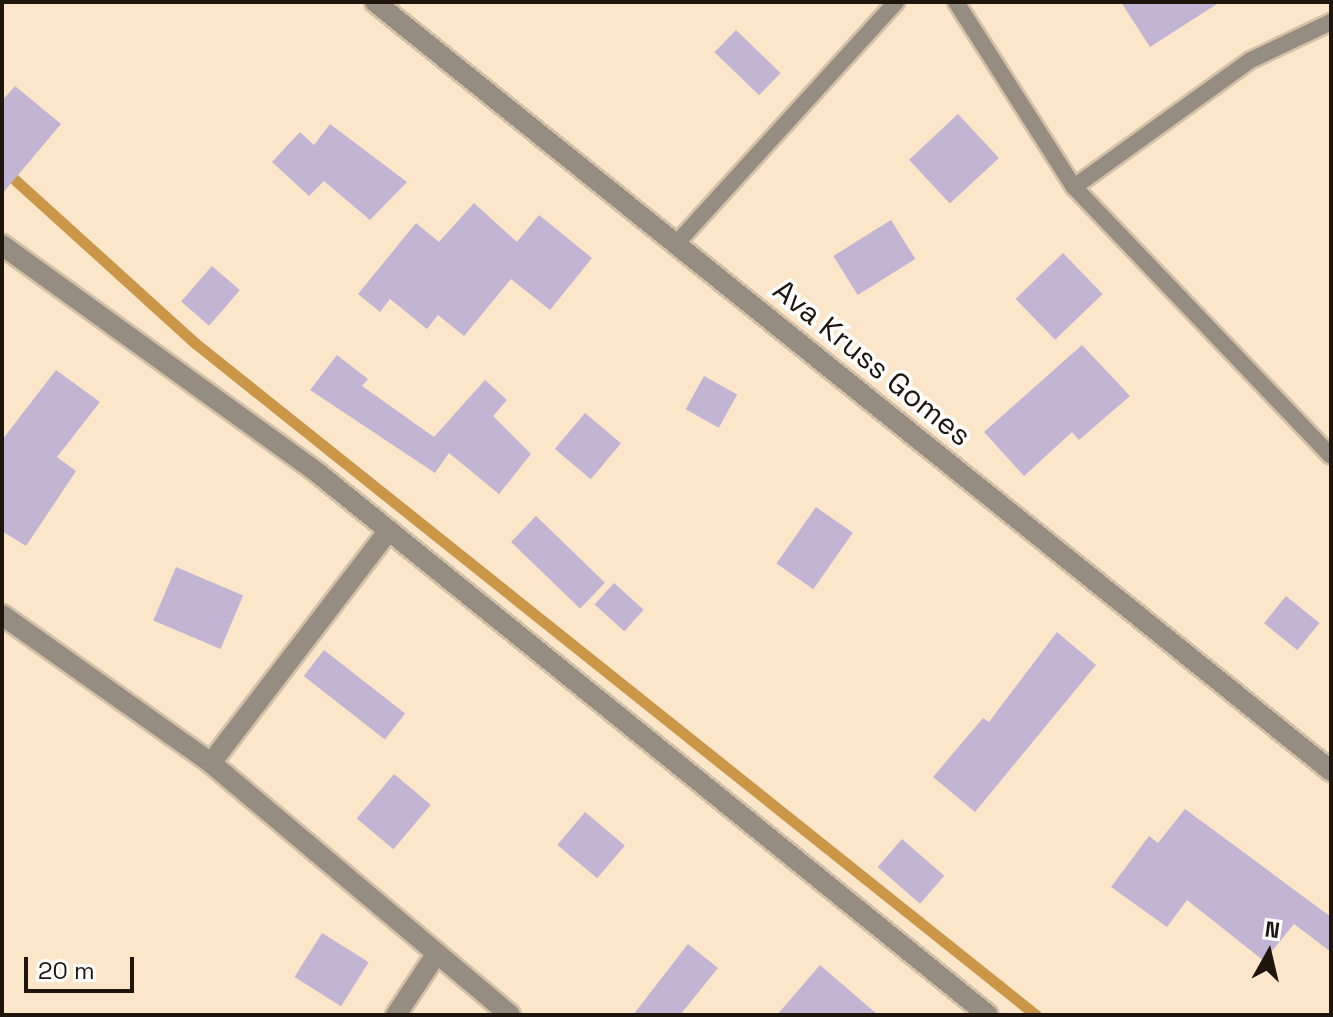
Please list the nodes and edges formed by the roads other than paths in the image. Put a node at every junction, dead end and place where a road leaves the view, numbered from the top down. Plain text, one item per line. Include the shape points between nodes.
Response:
1 (375, 2) edge
2 (896, 2) edge
3 (956, 2) edge
4 (1331, 22) edge
5 (1074, 187) junction
6 (676, 244) junction
7 (2, 245) edge
8 (1331, 456) edge
9 (389, 530) junction
10 (2, 615) edge
11 (211, 763) junction
12 (1331, 771) edge
13 (437, 953) junction
14 (396, 1015) edge
15 (510, 1015) edge
16 (988, 1015) edge

1 - 6 street, Ava Kruss Gomes
2 - 6 lane
3 - 5 lane
4 - 5 lane via 1251,60
5 - 8 lane
6 - 12 street, Ava Kruss Gomes
7 - 9 street via 140,339
9 - 11 street
9 - 16 street
10 - 11 street
11 - 13 street
13 - 14 street
13 - 15 street

